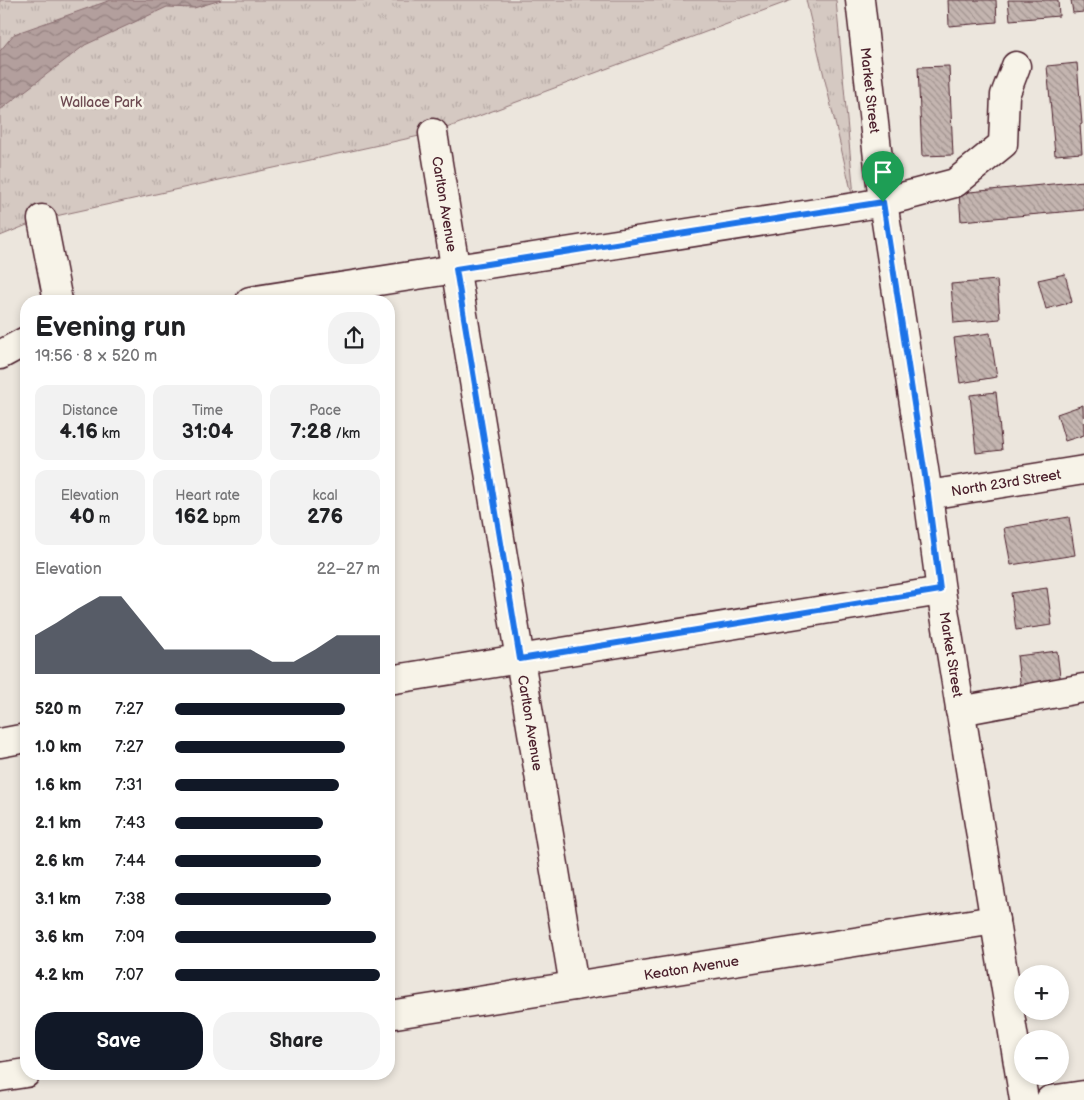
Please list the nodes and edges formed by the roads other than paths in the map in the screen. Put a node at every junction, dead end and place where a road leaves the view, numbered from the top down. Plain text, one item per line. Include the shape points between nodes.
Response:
1 (860, 0) edge
2 (1016, 66) dead end
3 (433, 133) dead end
4 (883, 202) junction
5 (42, 219) dead end
6 (456, 269) junction
7 (57, 295) edge
8 (289, 295) edge
9 (20, 344) edge
10 (0, 356) edge
11 (1084, 470) edge
12 (928, 495) junction
13 (940, 590) junction
14 (520, 659) junction
15 (395, 679) edge
16 (1084, 688) edge
17 (960, 711) junction
18 (20, 739) edge
19 (0, 742) edge
20 (995, 920) junction
21 (574, 986) junction
22 (395, 1014) edge
23 (20, 1074) edge
24 (0, 1077) edge
25 (1084, 1094) edge
26 (1024, 1100) edge
27 (1050, 1100) edge

1 - 4 street, Market Street
2 - 4 street via 1005,95 1003,144 956,183
3 - 6 street, Carlton Avenue
4 - 6 street
4 - 12 street, Market Street
5 - 7 street
6 - 8 street
6 - 14 street, Carlton Avenue
9 - 10 street
11 - 12 street, North 23rd Street
12 - 13 street, Market Street
13 - 14 street
13 - 17 street, Market Street
14 - 15 street
14 - 21 street, Carlton Avenue
16 - 17 street
17 - 20 street, Market Street
18 - 19 street
20 - 21 street, Keaton Avenue
20 - 26 street, Market Street
21 - 22 street, Keaton Avenue
23 - 24 street
25 - 27 street

